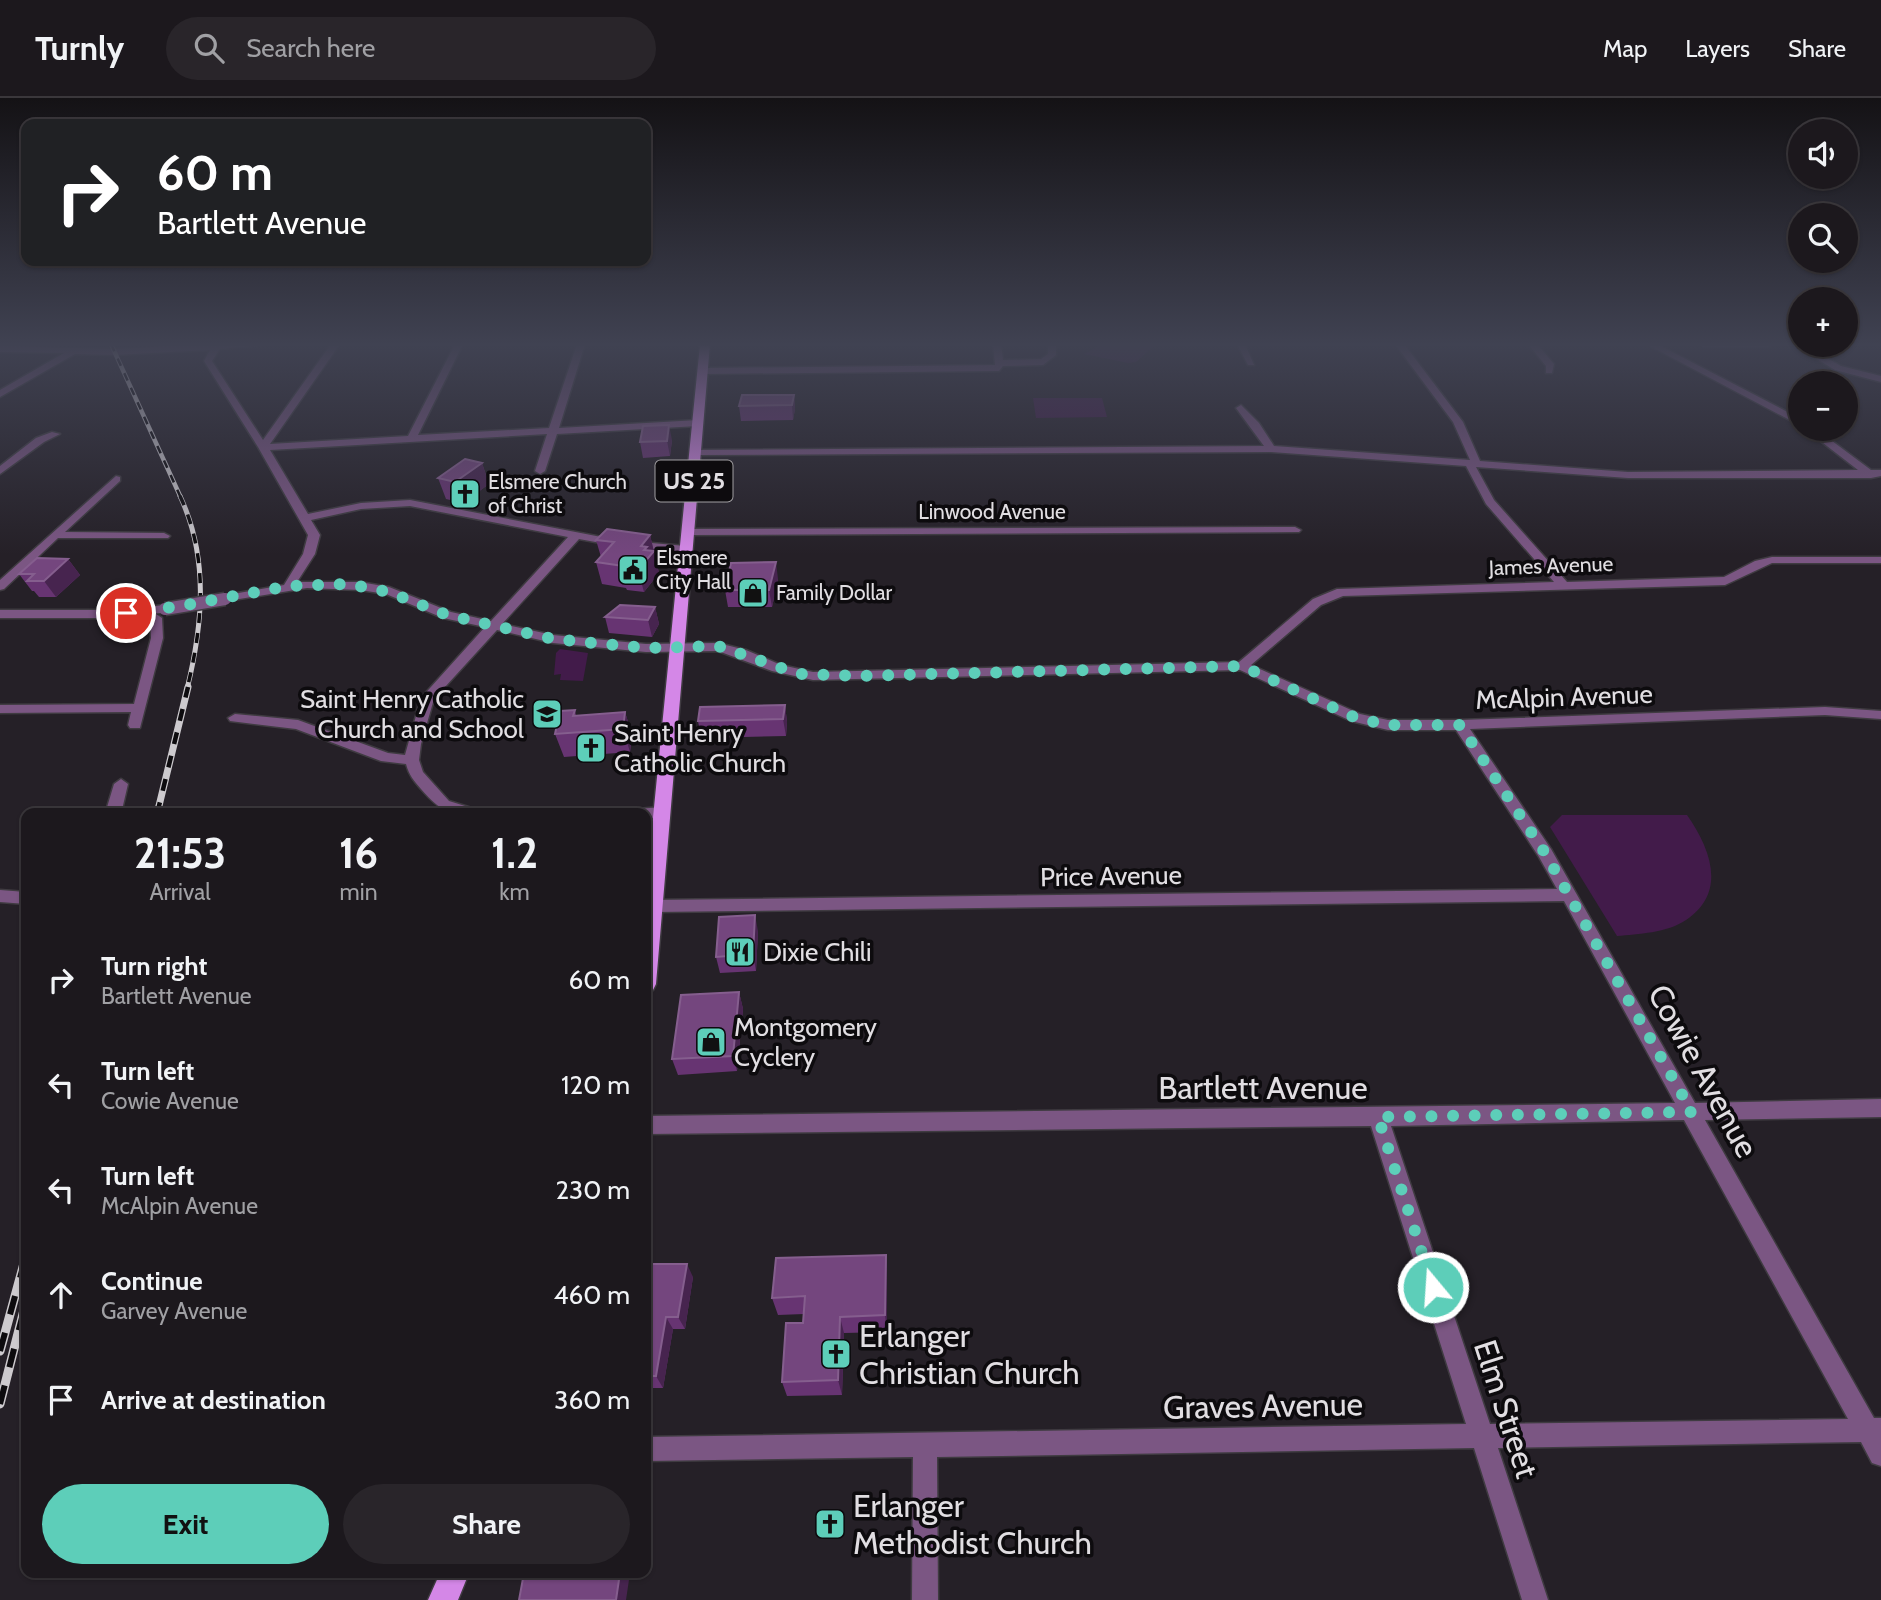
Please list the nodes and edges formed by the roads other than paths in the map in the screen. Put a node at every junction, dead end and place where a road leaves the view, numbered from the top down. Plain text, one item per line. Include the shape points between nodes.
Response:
1 (242, 414) edge
2 (286, 414) edge
3 (424, 414) edge
4 (560, 414) edge
5 (699, 414) edge
6 (1246, 414) edge
7 (1452, 414) edge
8 (698, 423) junction
9 (555, 430) junction
10 (55, 434) dead end
11 (412, 438) junction
12 (1826, 441) edge
13 (263, 447) junction
14 (1271, 449) junction
15 (695, 452) junction
16 (1474, 463) junction
17 (0, 471) edge
18 (540, 471) dead end
19 (1868, 473) junction
20 (1881, 473) edge
21 (116, 479) dead end
22 (1881, 483) edge
23 (306, 518) junction
24 (1295, 530) dead end
25 (688, 532) junction
26 (576, 535) junction
27 (55, 536) junction
28 (164, 536) dead end
29 (686, 550) junction
30 (1881, 560) edge
31 (1563, 585) junction
32 (0, 586) edge
33 (289, 586) junction
34 (0, 614) edge
35 (161, 614) junction
36 (494, 624) junction
37 (678, 647) junction
38 (1242, 666) junction
39 (139, 708) junction
40 (0, 709) edge
41 (1881, 715) edge
42 (235, 718) dead end
43 (135, 725) dead end
44 (1460, 725) junction
45 (412, 760) junction
46 (121, 784) dead end
47 (115, 808) edge
48 (441, 808) edge
49 (651, 813) edge
50 (662, 813) junction
51 (1569, 895) junction
52 (0, 896) edge
53 (21, 898) edge
54 (653, 906) junction
55 (651, 928) edge
56 (1881, 1108) edge
57 (1692, 1112) junction
58 (1378, 1117) junction
59 (651, 1125) edge
60 (1875, 1430) edge
61 (1481, 1436) junction
62 (925, 1445) junction
63 (651, 1449) edge
64 (1881, 1454) edge
65 (453, 1578) edge
66 (443, 1600) edge
67 (925, 1600) edge
68 (1535, 1600) edge

1 - 13 street
2 - 13 street
3 - 11 street
4 - 9 street
5 - 8 main road, US 25
6 - 14 street
7 - 16 street
8 - 9 street
8 - 15 main road, US 25
9 - 11 street
9 - 18 street
10 - 17 street
11 - 13 street
12 - 19 street
13 - 23 street
14 - 15 street
14 - 16 street
15 - 25 main road, US 25
16 - 19 street via 1639,475
16 - 31 street via 1470,468 1490,502
19 - 20 street
19 - 22 street
21 - 27 street
23 - 26 street via 361,506 410,503
23 - 33 street via 314,535 313,546
24 - 25 street, Linwood Avenue
25 - 29 main road, US 25
26 - 29 street
26 - 36 street
27 - 28 street
27 - 32 street
29 - 37 main road, US 25
30 - 31 street, James Avenue via 1772,560 1725,582
31 - 38 street, James Avenue via 1331,594
33 - 35 street, McAlpin Avenue, bridge
33 - 36 street, McAlpin Avenue via 360,586 447,615
34 - 35 street, McAlpin Avenue
35 - 39 street
36 - 37 street, McAlpin Avenue via 553,639
36 - 45 street via 431,692
37 - 38 street, McAlpin Avenue via 727,648 777,668 813,676
37 - 50 main road, US 25
38 - 44 street, McAlpin Avenue via 1375,724
39 - 40 street
39 - 43 street
41 - 44 street, McAlpin Avenue via 1825,711
42 - 45 street via 298,725 386,758
44 - 51 street, Cowie Avenue
45 - 48 street via 416,774
46 - 47 street
49 - 50 street
50 - 54 main road, US 25
51 - 54 street, Price Avenue
51 - 57 street, Cowie Avenue
52 - 53 street
54 - 55 main road, US 25
56 - 57 street, Bartlett Avenue
57 - 58 street, Bartlett Avenue
57 - 60 street, Cowie Avenue
58 - 59 street, Bartlett Avenue
58 - 61 street, Elm Street
60 - 61 street, Graves Avenue
60 - 64 street, Cowie Avenue
61 - 62 street, Graves Avenue
61 - 68 street, Elm Street
62 - 63 street, Graves Avenue
62 - 67 street
65 - 66 main road

